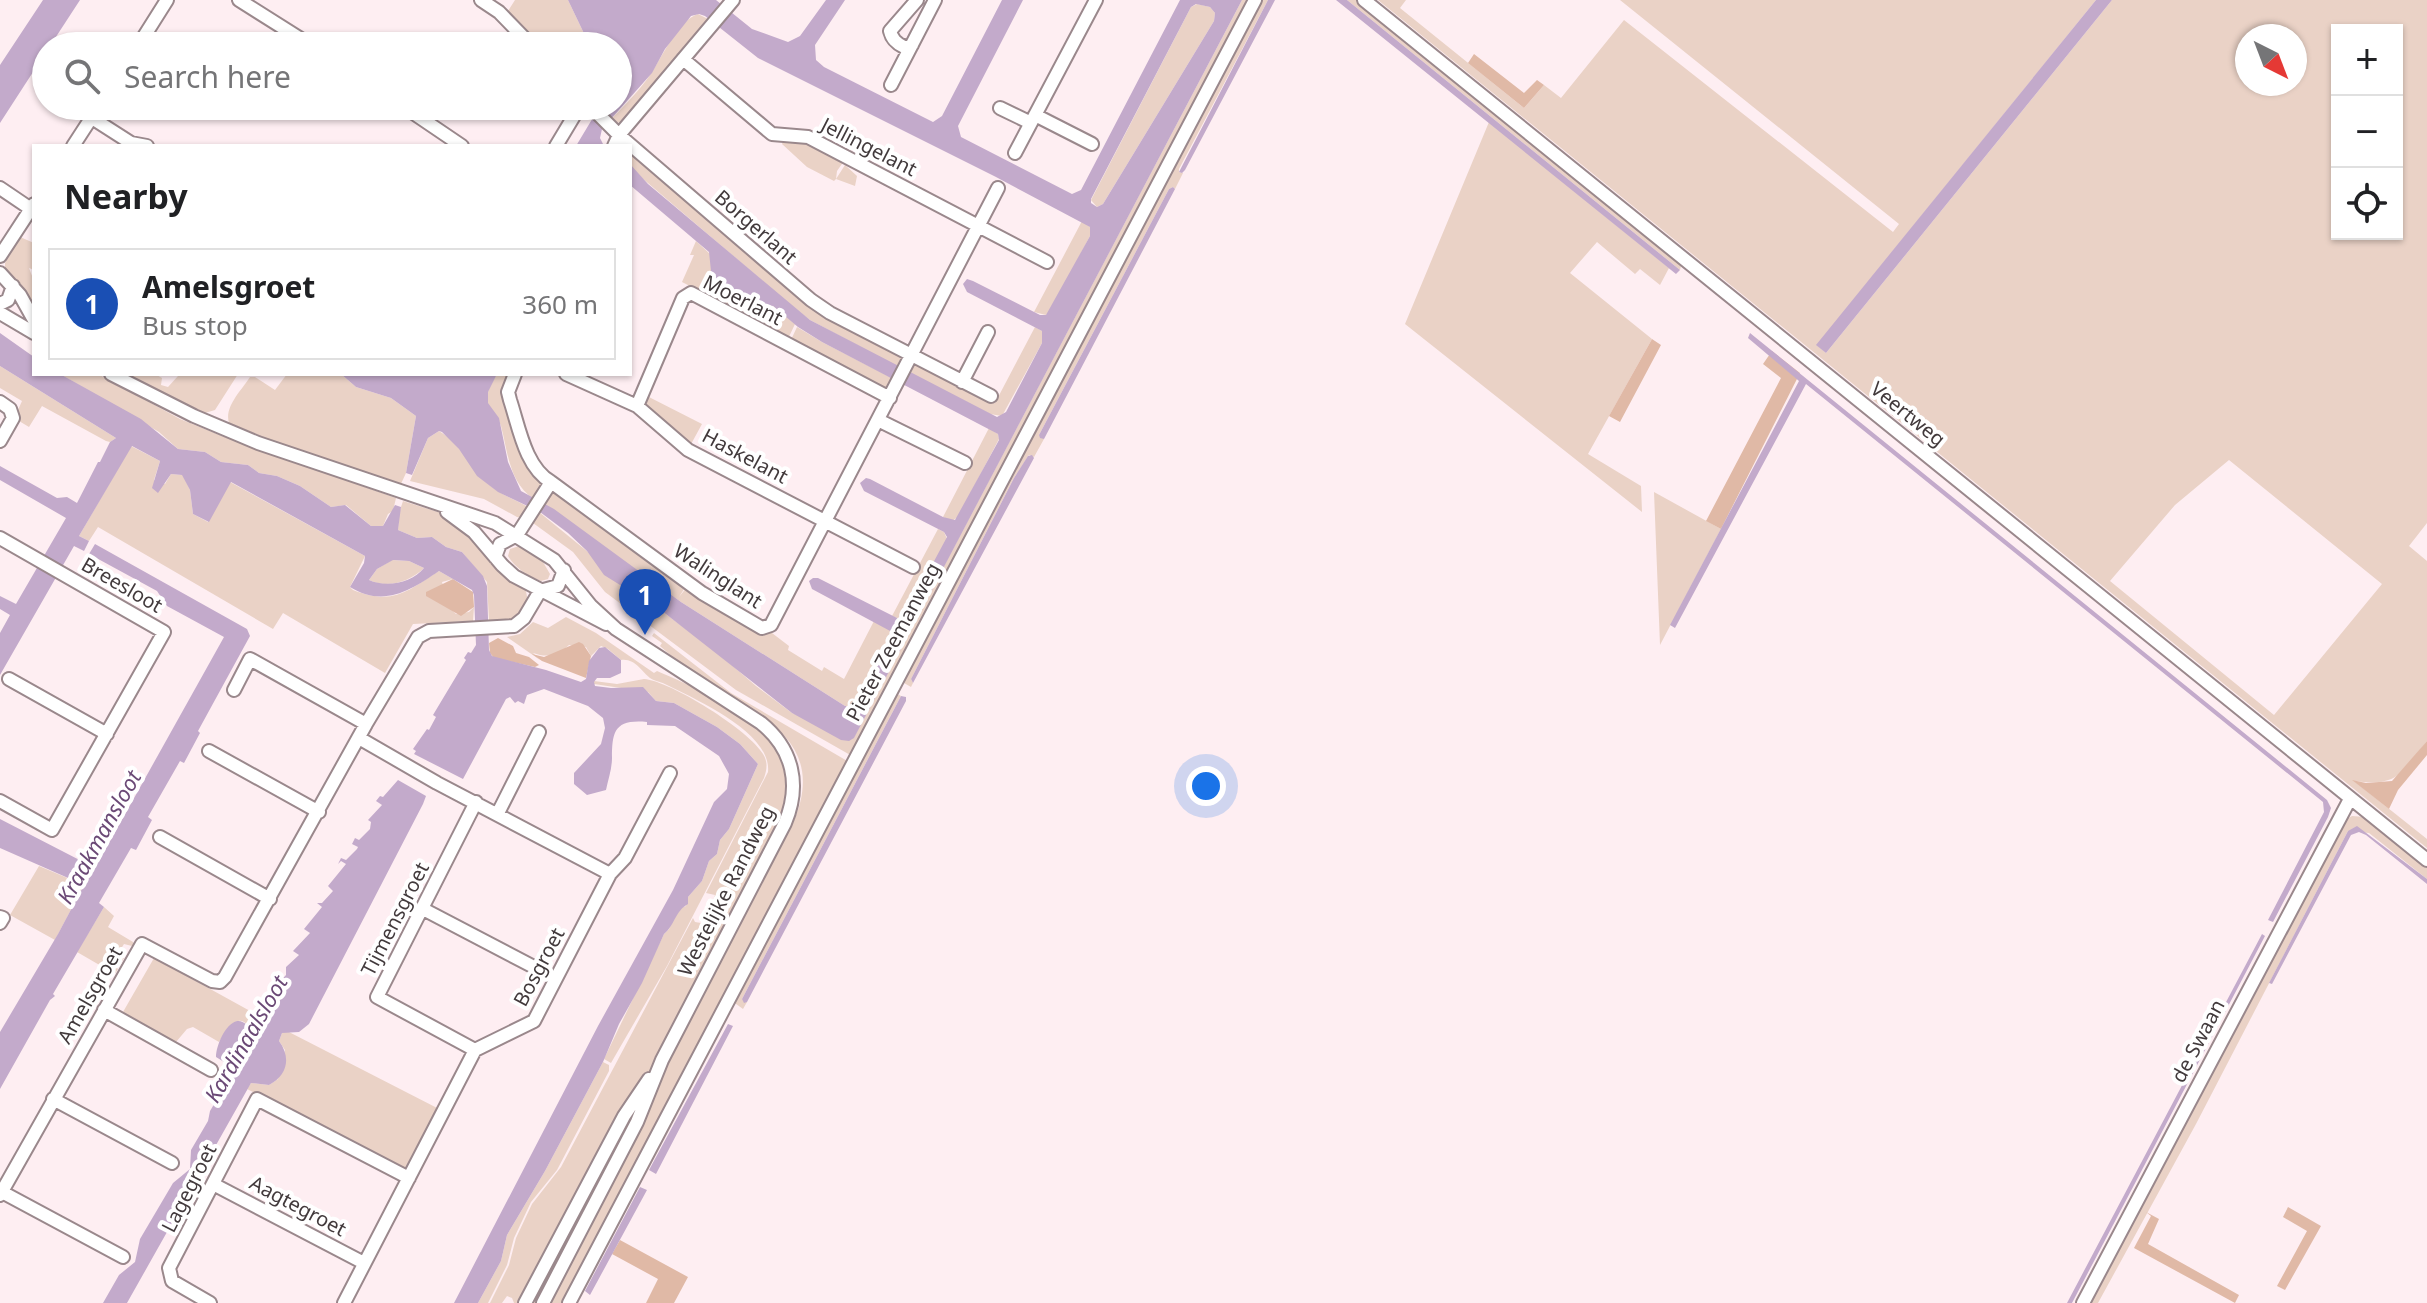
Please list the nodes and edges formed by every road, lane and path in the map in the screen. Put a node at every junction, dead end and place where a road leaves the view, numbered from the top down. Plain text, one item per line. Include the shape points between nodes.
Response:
1 (167, 0) edge
2 (239, 0) edge
3 (481, 0) edge
4 (506, 0) edge
5 (733, 0) edge
6 (917, 0) edge
7 (935, 0) edge
8 (1096, 0) edge
9 (1255, 0) edge
10 (1364, 0) edge
11 (499, 12) junction
12 (147, 32) edge
13 (290, 32) edge
14 (518, 32) edge
15 (912, 45) junction
16 (683, 59) junction
17 (891, 85) dead end
18 (1000, 108) dead end
19 (632, 117) edge
20 (1033, 119) junction
21 (91, 120) edge
22 (95, 120) edge
23 (424, 120) edge
24 (577, 120) edge
25 (600, 120) edge
26 (629, 120) edge
27 (615, 136) edge
28 (74, 144) edge
29 (136, 144) edge
30 (459, 144) edge
31 (558, 144) edge
32 (1092, 144) dead end
33 (632, 150) edge
34 (1015, 153) dead end
35 (0, 188) edge
36 (998, 188) dead end
37 (30, 210) edge
38 (978, 226) junction
39 (0, 256) edge
40 (1047, 262) dead end
41 (0, 273) edge
42 (13, 286) junction
43 (0, 304) edge
44 (0, 313) edge
45 (32, 317) edge
46 (32, 332) edge
47 (988, 332) dead end
48 (911, 358) junction
49 (115, 376) edge
50 (514, 376) edge
51 (570, 376) edge
52 (962, 382) junction
53 (892, 394) junction
54 (991, 396) dead end
55 (0, 402) edge
56 (637, 406) junction
57 (878, 420) junction
58 (0, 441) edge
59 (965, 463) dead end
60 (547, 487) junction
61 (436, 505) junction
62 (826, 521) junction
63 (517, 535) junction
64 (0, 538) edge
65 (495, 557) junction
66 (913, 567) dead end
67 (564, 570) junction
68 (540, 591) junction
69 (616, 629) junction
70 (9, 679) dead end
71 (234, 690) dead end
72 (366, 724) junction
73 (539, 732) dead end
74 (107, 734) junction
75 (359, 738) junction
76 (209, 751) dead end
77 (670, 773) dead end
78 (2350, 799) junction
79 (0, 801) edge
80 (476, 802) junction
81 (319, 812) junction
82 (498, 813) junction
83 (160, 837) dead end
84 (2427, 860) edge
85 (610, 874) junction
86 (270, 899) junction
87 (423, 909) junction
88 (0, 917) edge
89 (0, 923) edge
90 (532, 966) dead end
91 (104, 1010) junction
92 (475, 1050) junction
93 (662, 1060) junction
94 (211, 1070) dead end
95 (53, 1099) junction
96 (172, 1163) dead end
97 (409, 1178) junction
98 (213, 1184) junction
99 (1, 1194) edge
100 (123, 1257) dead end
101 (364, 1263) junction
102 (210, 1303) edge
103 (344, 1303) edge
104 (525, 1303) edge
105 (543, 1303) edge
106 (569, 1303) edge
107 (2083, 1303) edge

1 - 12 street
2 - 13 street
3 - 11 street
4 - 11 street
5 - 16 street
6 - 15 street via 890,31 904,47
7 - 15 street
8 - 20 street
9 - 106 street, Pieter Zeemanweg
10 - 78 street, Veertweg
11 - 14 street
15 - 17 street
16 - 19 street
16 - 38 street, Jellingelant via 772,134 808,137
18 - 20 street
20 - 32 street
20 - 34 street
21 - 28 street
22 - 29 street
23 - 30 street
24 - 31 street
25 - 27 street, Borgerlant
26 - 27 street
33 - 48 street, Borgerlant via 811,300
35 - 37 street
36 - 38 street, Walinglant
37 - 39 street
38 - 40 street, Jellingelant
38 - 48 street, Walinglant
41 - 42 street
42 - 43 street via 8,300
42 - 45 street
44 - 46 street
47 - 52 street
48 - 52 street, Borgerlant
48 - 53 street, Walinglant
49 - 61 street, Westelijke Randweg via 211,424
50 - 60 street via 510,400 533,465
51 - 56 street, Haskelant
52 - 54 street, Borgerlant
53 - 56 street, Moerlant via 691,293 683,298
53 - 57 street, Walinglant
55 - 58 street via 13,418
56 - 62 street, Haskelant via 688,450
57 - 59 street
57 - 62 street, Walinglant
60 - 62 street, Walinglant via 762,628 774,621
60 - 63 street
61 - 63 street, Westelijke Randweg
61 - 65 street, Westelijke Randweg via 474,532
62 - 66 street
63 - 65 street via 500,544
63 - 67 street, Westelijke Randweg
64 - 74 street, Breesloot via 164,632
65 - 68 street, Westelijke Randweg
67 - 68 street via 558,586
67 - 69 street, Westelijke Randweg
68 - 69 street, Westelijke Randweg
68 - 72 street, Amelsgroet via 518,625 429,631 418,637
69 - 93 street, Westelijke Randweg via 768,729 788,757 795,785 781,833
70 - 74 street
71 - 72 street via 250,659
72 - 75 street, Amelsgroet
73 - 82 street
74 - 79 street, Breesloot via 52,830
75 - 80 street
75 - 81 street, Amelsgroet
76 - 81 street
77 - 85 street, Bosgroet via 625,858
78 - 84 street, Veertweg
78 - 107 street, de Swaan
80 - 82 street
80 - 87 street, Tijmensgroet
81 - 86 street, Amelsgroet
82 - 85 street
83 - 86 street
85 - 92 street, Bosgroet via 534,1021
86 - 91 street, Amelsgroet via 220,982 142,944
87 - 90 street
87 - 92 street, Tijmensgroet via 377,997
88 - 89 street
91 - 94 street
91 - 95 street, Amelsgroet
92 - 97 street
93 - 104 street, Westelijke Randweg via 624,1116
93 - 105 street, Westelijke Randweg via 637,1122
95 - 96 street
95 - 99 street, Amelsgroet
97 - 98 street, Lagegroet via 257,1099
97 - 101 street
98 - 101 street, Aagtegroet
98 - 102 street, Lagegroet via 169,1268 172,1281
99 - 100 street
101 - 103 street

